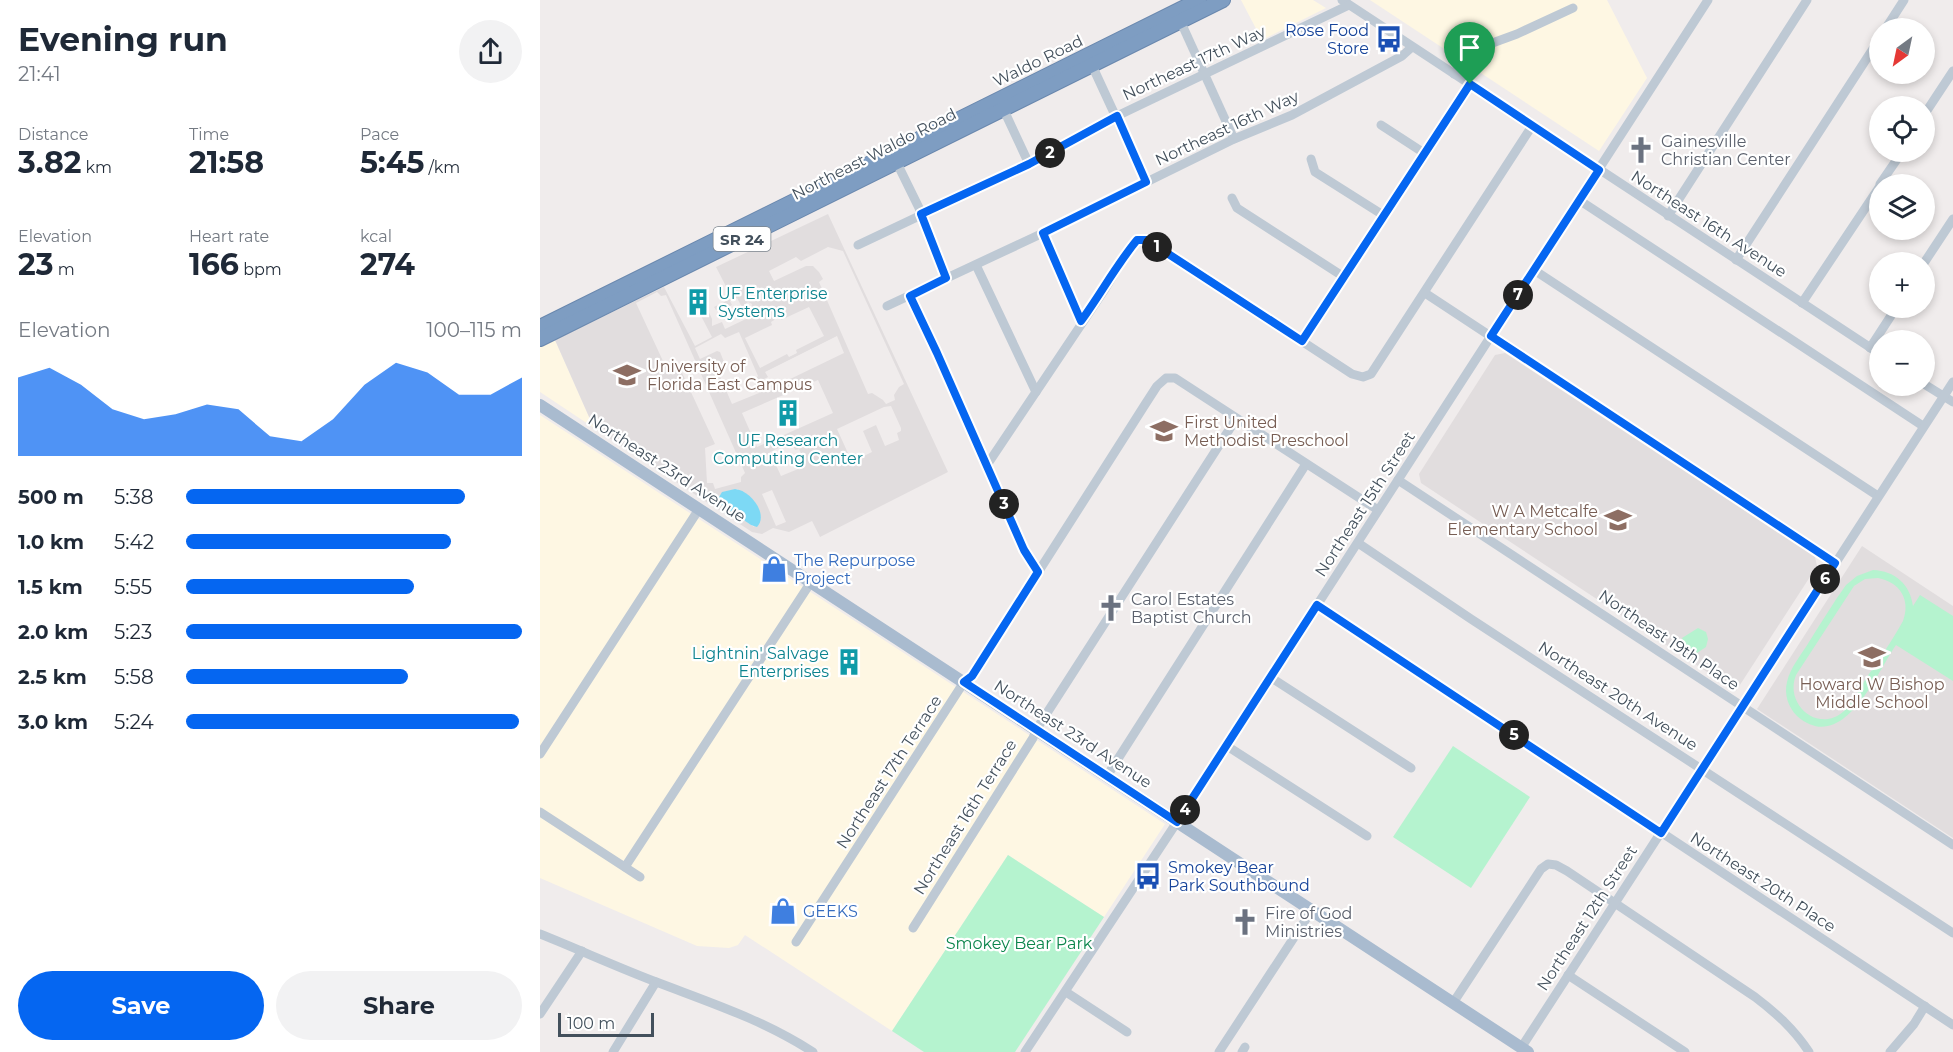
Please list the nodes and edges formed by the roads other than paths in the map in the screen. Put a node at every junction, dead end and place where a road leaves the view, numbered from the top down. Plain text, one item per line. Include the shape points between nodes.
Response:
1 (1199, 0) edge
2 (1222, 0) edge
3 (1708, 0) edge
4 (1807, 0) edge
5 (1904, 0) edge
6 (1346, 2) edge
7 (1573, 8) dead end
8 (1178, 16) junction
9 (1892, 18) edge
10 (1412, 47) junction
11 (1869, 55) edge
12 (1089, 60) junction
13 (1953, 71) edge
14 (1454, 74) junction
15 (1207, 75) junction
16 (1470, 84) junction
17 (1935, 98) edge
18 (1000, 104) junction
19 (1117, 116) junction
20 (1381, 125) dead end
21 (1532, 126) junction
22 (1234, 139) junction
23 (1424, 153) junction
24 (893, 156) junction
25 (1311, 159) dead end
26 (1029, 164) junction
27 (1599, 170) junction
28 (1146, 182) junction
29 (1232, 198) dead end
30 (1579, 200) junction
31 (1869, 202) edge
32 (921, 214) junction
33 (1383, 215) junction
34 (1668, 216) junction
35 (1953, 219) edge
36 (1043, 233) junction
37 (858, 245) dead end
38 (1931, 252) edge
39 (1736, 260) junction
40 (976, 265) junction
41 (1534, 270) junction
42 (1344, 277) junction
43 (946, 278) junction
44 (1425, 293) junction
45 (910, 296) junction
46 (1802, 303) junction
47 (887, 306) dead end
48 (586, 310) junction
49 (1081, 321) junction
50 (540, 327) edge
51 (1491, 336) junction
52 (540, 339) edge
53 (1302, 341) junction
54 (1869, 347) edge
55 (1953, 382) edge
56 (1935, 391) edge
57 (1036, 392) junction
58 (1944, 396) junction
59 (1953, 402) edge
60 (540, 405) edge
61 (1236, 418) junction
62 (1923, 426) junction
63 (1306, 464) junction
64 (987, 465) junction
65 (1398, 480) junction
66 (1878, 496) junction
67 (699, 509) junction
68 (1378, 510) junction
69 (1358, 543) junction
70 (1835, 563) junction
71 (1038, 572) junction
72 (811, 582) junction
73 (1317, 605) junction
74 (1270, 677) junction
75 (964, 682) junction
76 (1743, 707) junction
77 (1036, 730) junction
78 (1227, 746) junction
79 (540, 754) edge
80 (1411, 768) dead end
81 (1703, 769) junction
82 (1107, 776) junction
83 (540, 812) edge
84 (1177, 822) junction
85 (1661, 833) junction
86 (1367, 836) dead end
87 (1953, 845) edge
88 (624, 867) junction
89 (640, 877) dead end
90 (1614, 904) junction
91 (1312, 910) junction
92 (913, 928) dead end
93 (1953, 933) edge
94 (540, 934) edge
95 (796, 942) dead end
96 (582, 951) junction
97 (1568, 975) junction
98 (656, 982) junction
99 (1066, 992) junction
100 (1453, 1003) junction
101 (1925, 1006) junction
102 (540, 1014) edge
103 (1953, 1025) edge
104 (1127, 1032) dead end
105 (615, 1049) edge
106 (1029, 1050) edge
107 (1524, 1050) edge
108 (810, 1051) edge
109 (626, 1052) edge
110 (1219, 1052) edge
111 (1685, 1052) edge
112 (1809, 1052) edge
113 (1890, 1052) edge

1 - 8 highway, Waldo Road / SR 24
2 - 8 highway, SR 24
3 - 27 street, Northeast 15th Street
4 - 34 street
5 - 9 street
6 - 10 street, Northeast 16th Avenue
6 - 15 street, Northeast 17th Way
7 - 14 street via 1476,49
8 - 12 highway, Waldo Road / SR 24
8 - 15 street
10 - 14 street, Northeast 16th Avenue
10 - 22 street, Northeast 16th Way via 1323,99
11 - 39 street
12 - 18 highway, Waldo Road / SR 24
12 - 19 street
13 - 17 street
14 - 16 street, Northeast 16th Avenue
15 - 19 street, Northeast 17th Way
15 - 22 street
16 - 21 street, Northeast 16th Avenue
16 - 23 street
18 - 24 highway, Waldo Road / SR 24
18 - 26 street
19 - 26 street, Northeast 17th Way
19 - 28 street
20 - 23 street
21 - 27 street, Northeast 16th Avenue
21 - 44 street
22 - 28 street, Northeast 16th Way
23 - 33 street
24 - 32 street
24 - 48 highway, Northeast Waldo Road / SR 24
25 - 33 street via 1315,172
26 - 32 street, Northeast 17th Way
27 - 30 street, Northeast 15th Street
27 - 34 street, Northeast 16th Avenue
28 - 36 street, Northeast 16th Way
29 - 42 street via 1237,208
30 - 41 street, Northeast 15th Street
30 - 62 street
31 - 46 street
32 - 37 street, Northeast 17th Way
32 - 43 street
33 - 42 street
34 - 39 street, Northeast 16th Avenue
35 - 38 street
36 - 40 street, Northeast 16th Way
36 - 49 street
39 - 46 street, Northeast 16th Avenue
40 - 43 street, Northeast 16th Way
40 - 57 street
41 - 51 street, Northeast 15th Street
41 - 66 street
42 - 53 street
43 - 45 street, Northeast 16th Way
44 - 51 street
44 - 53 street via 1371,374 1352,374
45 - 47 street, Northeast 16th Way
45 - 64 street
46 - 54 street, Northeast 16th Avenue
48 - 50 highway, Northeast Waldo Road / SR 24
48 - 52 highway, Northeast Waldo Road / SR 24
49 - 53 street via 1137,240 1147,240
49 - 57 street
51 - 65 street, Northeast 15th Street
51 - 70 street
55 - 58 street, Northeast 12th Street
56 - 58 street
57 - 64 street
58 - 59 street
58 - 62 street, Northeast 12th Street
60 - 67 main road, Northeast 23rd Avenue
61 - 63 street
61 - 71 street, Northeast 17th Terrace via 1175,378 1165,379
61 - 77 street, Northeast 16th Terrace
62 - 66 street, Northeast 12th Street
63 - 68 street
63 - 82 street
64 - 71 street via 1024,550
65 - 68 street, Northeast 15th Street
65 - 76 street, Northeast 19th Place
66 - 70 street, Northeast 12th Street
67 - 72 main road, Northeast 23rd Avenue
67 - 79 street
68 - 69 street, Northeast 15th Street
69 - 73 street, Northeast 15th Street
69 - 81 street, Northeast 20th Avenue
70 - 76 street, Northeast 12th Street
71 - 75 street, Northeast 17th Terrace via 972,676
72 - 75 main road, Northeast 23rd Avenue
72 - 88 street
73 - 74 street, Northeast 15th Street
73 - 85 street, Northeast 20th Place
74 - 78 street, Northeast 15th Street
74 - 80 street
75 - 77 main road, Northeast 23rd Avenue
75 - 95 street, Northeast 17th Terrace
76 - 81 street, Northeast 12th Street
76 - 87 street, Northeast 19th Place
77 - 82 main road, Northeast 23rd Avenue
77 - 92 street, Northeast 16th Terrace
78 - 84 street, Northeast 15th Street
78 - 86 street
81 - 85 street, Northeast 12th Street
81 - 93 street, Northeast 20th Avenue
82 - 84 main road, Northeast 23rd Avenue
83 - 88 street
84 - 91 main road, Northeast 23rd Avenue
84 - 99 street, Northeast 15th Street
85 - 90 street, Northeast 12th Street
85 - 101 street, Northeast 20th Place
88 - 89 street
90 - 97 street, Northeast 12th Street
90 - 100 street via 1556,865 1546,865
90 - 112 street via 1755,996 1794,1030
91 - 100 main road, Northeast 23rd Avenue
91 - 110 street
94 - 96 street
96 - 98 street
96 - 102 street
97 - 107 street, Northeast 12th Street
97 - 111 street
98 - 105 street
98 - 108 street via 721,1005
99 - 104 street
99 - 106 street, Northeast 15th Street
100 - 107 main road, Northeast 23rd Avenue
101 - 103 street, Northeast 20th Place
101 - 113 street
105 - 109 street

